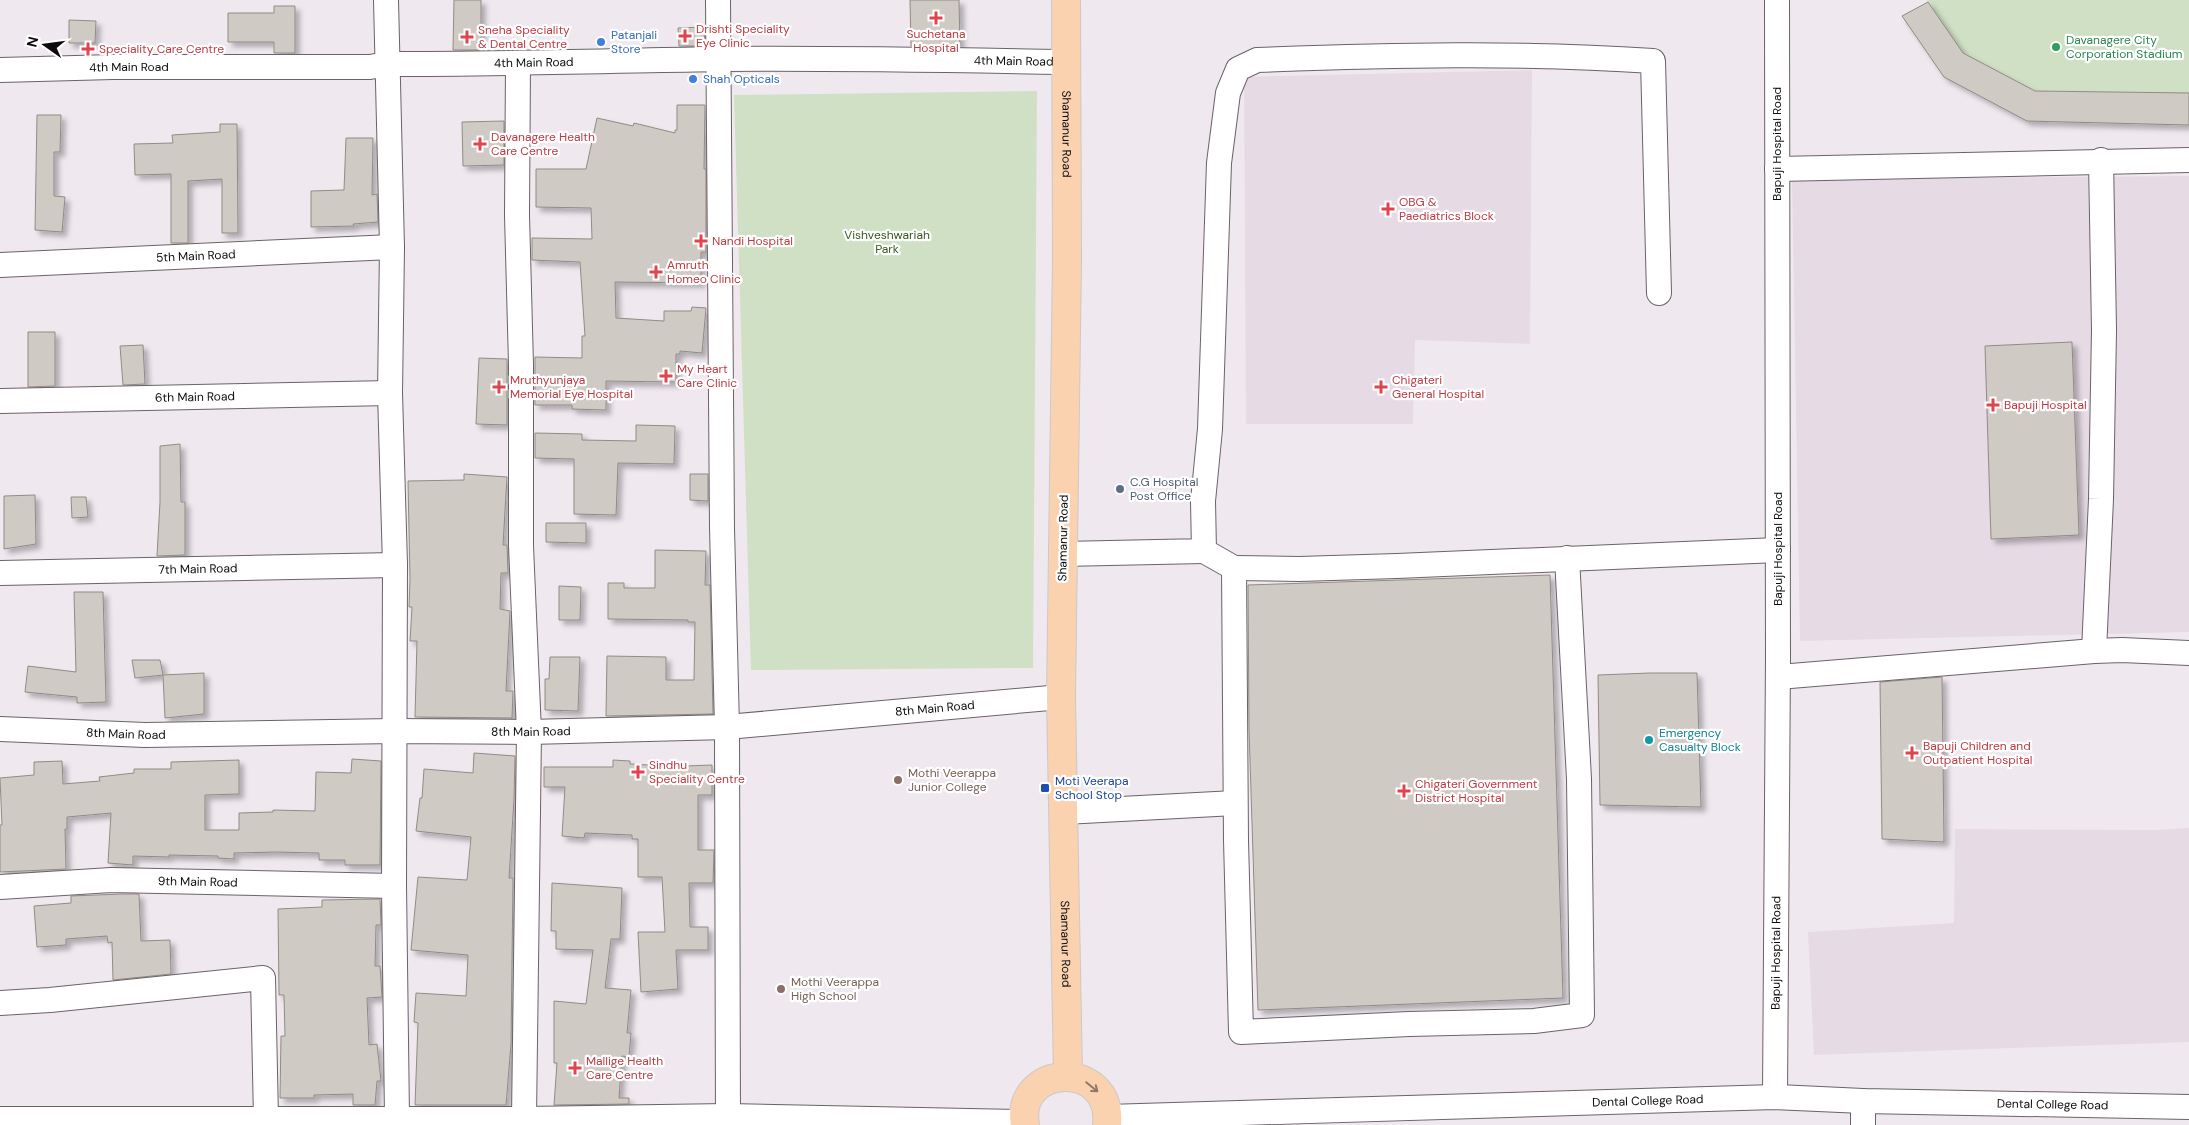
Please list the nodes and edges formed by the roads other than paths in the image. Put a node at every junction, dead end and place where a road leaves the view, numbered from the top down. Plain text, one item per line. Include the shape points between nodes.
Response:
1 (386, 0) edge
2 (718, 0) edge
3 (1066, 0) edge
4 (1777, 0) edge
5 (720, 59) junction
6 (1068, 62) junction
7 (387, 64) junction
8 (518, 64) junction
9 (0, 70) edge
10 (2101, 160) junction
11 (2189, 160) edge
12 (1777, 169) junction
13 (392, 247) junction
14 (0, 264) edge
15 (1659, 293) dead end
16 (390, 393) junction
17 (0, 401) edge
18 (1778, 550) junction
19 (1204, 551) junction
20 (1062, 554) junction
21 (1566, 558) junction
22 (395, 565) junction
23 (1234, 568) junction
24 (0, 573) edge
25 (2094, 651) junction
26 (2189, 653) edge
27 (1778, 677) junction
28 (1061, 697) junction
29 (727, 727) junction
30 (0, 729) edge
31 (394, 731) junction
32 (529, 732) junction
33 (1235, 803) junction
34 (1064, 812) junction
35 (0, 886) edge
36 (394, 886) junction
37 (0, 1003) edge
38 (1068, 1076) junction
39 (1775, 1097) junction
40 (1863, 1101) junction
41 (2189, 1107) edge
42 (1394, 1117) edge
43 (398, 1118) junction
44 (0, 1119) edge
45 (524, 1119) junction
46 (728, 1120) edge
47 (258, 1121) edge
48 (1107, 1121) edge
49 (1148, 1121) edge
50 (1024, 1123) edge
51 (1863, 1125) edge

1 - 7 street
2 - 5 street
3 - 6 main road, Shamanur Road
4 - 12 street, Bapuji Hospital Road
5 - 6 street, 4th Main Road via 897,58
5 - 8 street, 4th Main Road
5 - 29 street via 722,508
6 - 20 main road, Shamanur Road
7 - 8 street, 4th Main Road
7 - 9 street, 4th Main Road via 370,67
7 - 13 street
8 - 32 street via 521,546
10 - 11 street
10 - 12 street
10 - 25 street via 2104,330
12 - 18 street, Bapuji Hospital Road
13 - 14 street, 5th Main Road
13 - 16 street
15 - 19 street via 1653,61 1526,55 1354,57 1257,60 1238,69 1228,93 1219,163 1210,420 1203,501
16 - 17 street, 6th Main Road
16 - 22 street
18 - 21 street
18 - 27 street, Bapuji Hospital Road
19 - 20 street
19 - 23 street
20 - 28 main road, Shamanur Road
21 - 23 street via 1338,568
21 - 33 street via 1579,779 1582,1015 1534,1021 1241,1032
22 - 24 street, 7th Main Road
22 - 31 street
23 - 33 street
25 - 26 street
25 - 27 street
27 - 39 street, Bapuji Hospital Road
28 - 29 street, 8th Main Road
28 - 34 main road, Shamanur Road
29 - 32 street, 8th Main Road
29 - 46 street
30 - 31 street, 8th Main Road via 145,735
31 - 32 street, 8th Main Road
31 - 36 street
32 - 45 street
33 - 34 street
34 - 38 main road, Shamanur Road
35 - 36 street, 9th Main Road via 111,880
36 - 43 street
37 - 47 street via 263,978
38 -> 48 main road via 1088,1082 1097,1090 1103,1100
38 - 50 main road via 1053,1078 1033,1092 1024,1111
39 - 40 street, Dental College Road
39 - 42 street, Dental College Road
40 - 41 street, Dental College Road
40 - 51 street
42 - 49 street, Dental College Road
43 - 45 street
43 - 47 street
44 - 47 street
45 - 46 street
46 - 50 street
48 - 49 street, Dental College Road

